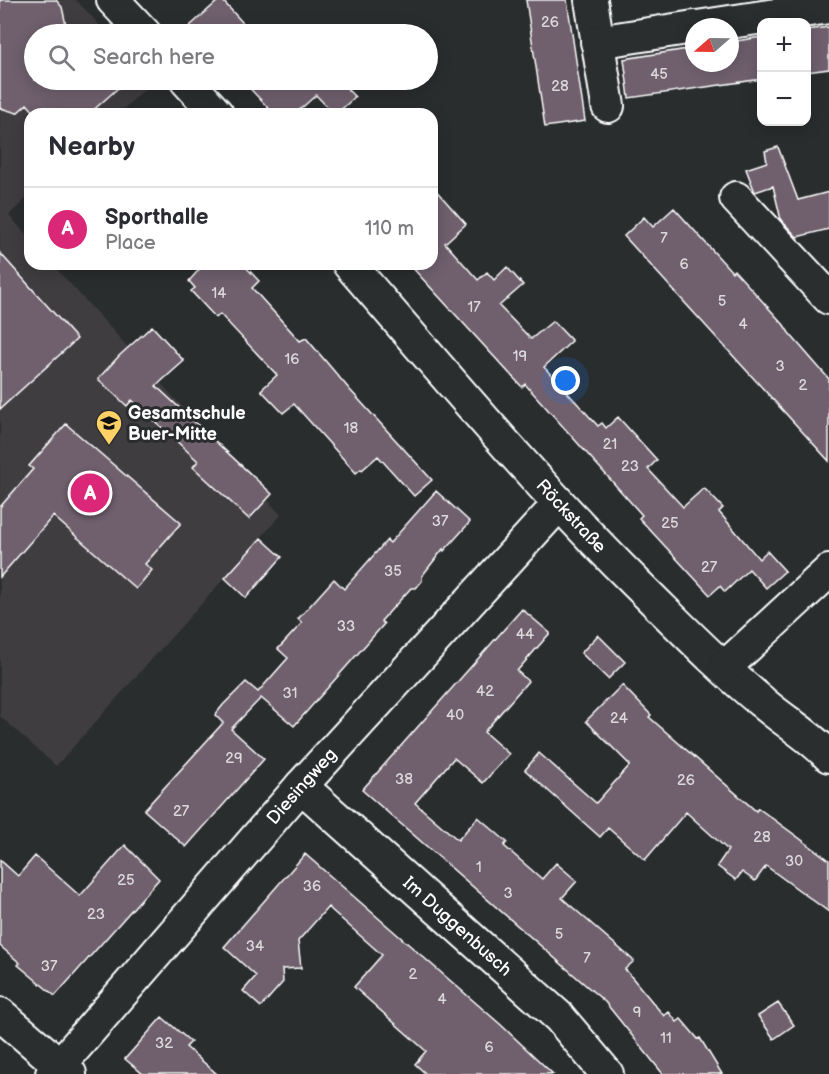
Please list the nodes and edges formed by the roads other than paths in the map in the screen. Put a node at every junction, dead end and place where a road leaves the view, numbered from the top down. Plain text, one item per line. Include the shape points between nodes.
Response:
1 (113, 0) edge
2 (591, 0) edge
3 (829, 7) edge
4 (739, 20) edge
5 (136, 24) edge
6 (685, 29) edge
7 (597, 42) junction
8 (195, 90) edge
9 (608, 106) dead end
10 (212, 108) edge
11 (735, 198) dead end
12 (354, 270) edge
13 (817, 271) edge
14 (829, 298) edge
15 (559, 504) junction
16 (829, 571) edge
17 (724, 668) junction
18 (825, 749) edge
19 (301, 786) junction
20 (0, 1014) edge
21 (61, 1071) edge
22 (607, 1074) edge

1 - 5 street
2 - 7 street
3 - 4 street
6 - 7 street
7 - 9 street
8 - 10 street
11 - 13 street
12 - 15 street, Röckstraße
13 - 14 street
15 - 17 street, Röckstraße
15 - 19 street, Diesingweg
16 - 17 street
17 - 18 street, Röckstraße via 762,703
19 - 21 street, Diesingweg
19 - 22 street, Im Duggenbusch via 559,1017
20 - 21 street

